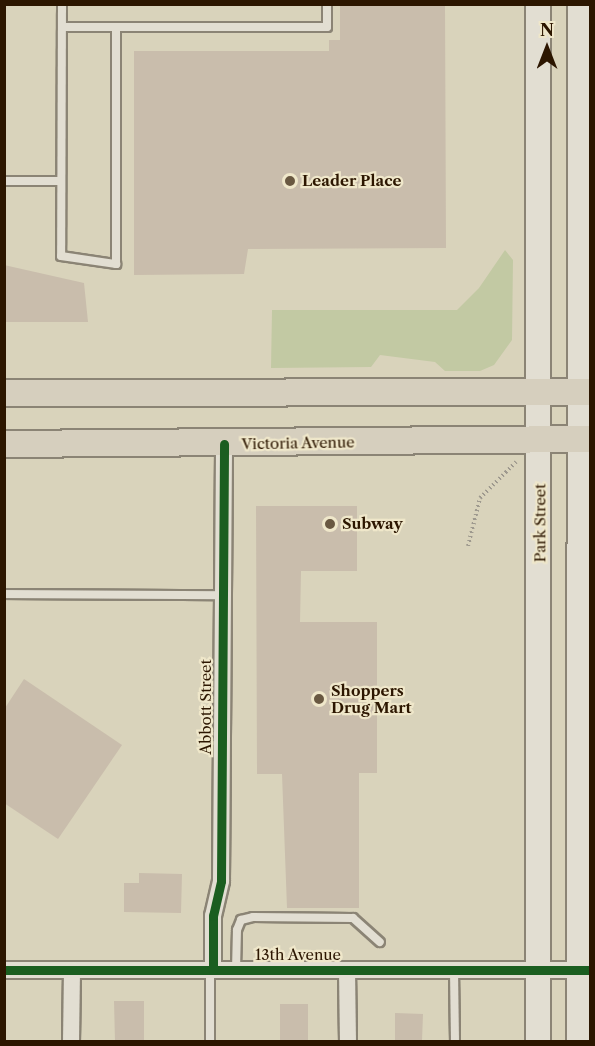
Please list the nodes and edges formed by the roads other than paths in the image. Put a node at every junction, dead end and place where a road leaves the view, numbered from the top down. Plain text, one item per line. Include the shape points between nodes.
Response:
1 (62, 4) edge
2 (327, 4) edge
3 (538, 4) edge
4 (584, 13) edge
5 (62, 27) junction
6 (116, 28) junction
7 (4, 181) edge
8 (61, 181) junction
9 (586, 285) edge
10 (540, 391) junction
11 (586, 392) edge
12 (4, 393) edge
13 (540, 438) junction
14 (586, 438) edge
15 (4, 444) edge
16 (224, 444) junction
17 (4, 594) edge
18 (222, 595) junction
19 (380, 942) dead end
20 (4, 970) edge
21 (72, 970) junction
22 (212, 970) junction
23 (236, 970) junction
24 (348, 970) junction
25 (454, 970) junction
26 (538, 970) junction
27 (585, 970) edge
28 (71, 1041) edge
29 (210, 1041) edge
30 (348, 1041) edge
31 (455, 1041) edge
32 (538, 1041) edge
33 (579, 1041) edge

1 - 5 lane
2 - 6 lane via 327,27
3 - 10 main road, Park Street
4 - 9 main road
5 - 6 lane
5 - 8 lane
6 - 8 lane via 116,264 61,256
7 - 8 lane
9 - 11 main road
10 - 11 main road
10 - 12 main road
10 - 13 main road, Park Street
11 - 14 main road
13 - 14 main road, Victoria Avenue
13 - 16 main road, Victoria Avenue
13 - 26 main road, Park Street
14 - 27 main road
15 - 16 main road, Victoria Avenue
16 - 18 street, Abbott Street
17 - 18 lane
18 - 22 street, Abbott Street via 221,881 213,916
19 - 23 lane via 353,918 253,917 241,920 237,930
20 - 21 street, 13th Avenue
21 - 22 street, 13th Avenue
21 - 28 street
22 - 23 street, 13th Avenue
22 - 29 lane
23 - 24 street, 13th Avenue
24 - 25 street, 13th Avenue
24 - 30 street
25 - 26 street, 13th Avenue
25 - 31 lane
26 - 27 street, 13th Avenue
26 - 32 main road, Park Street
27 - 33 main road

